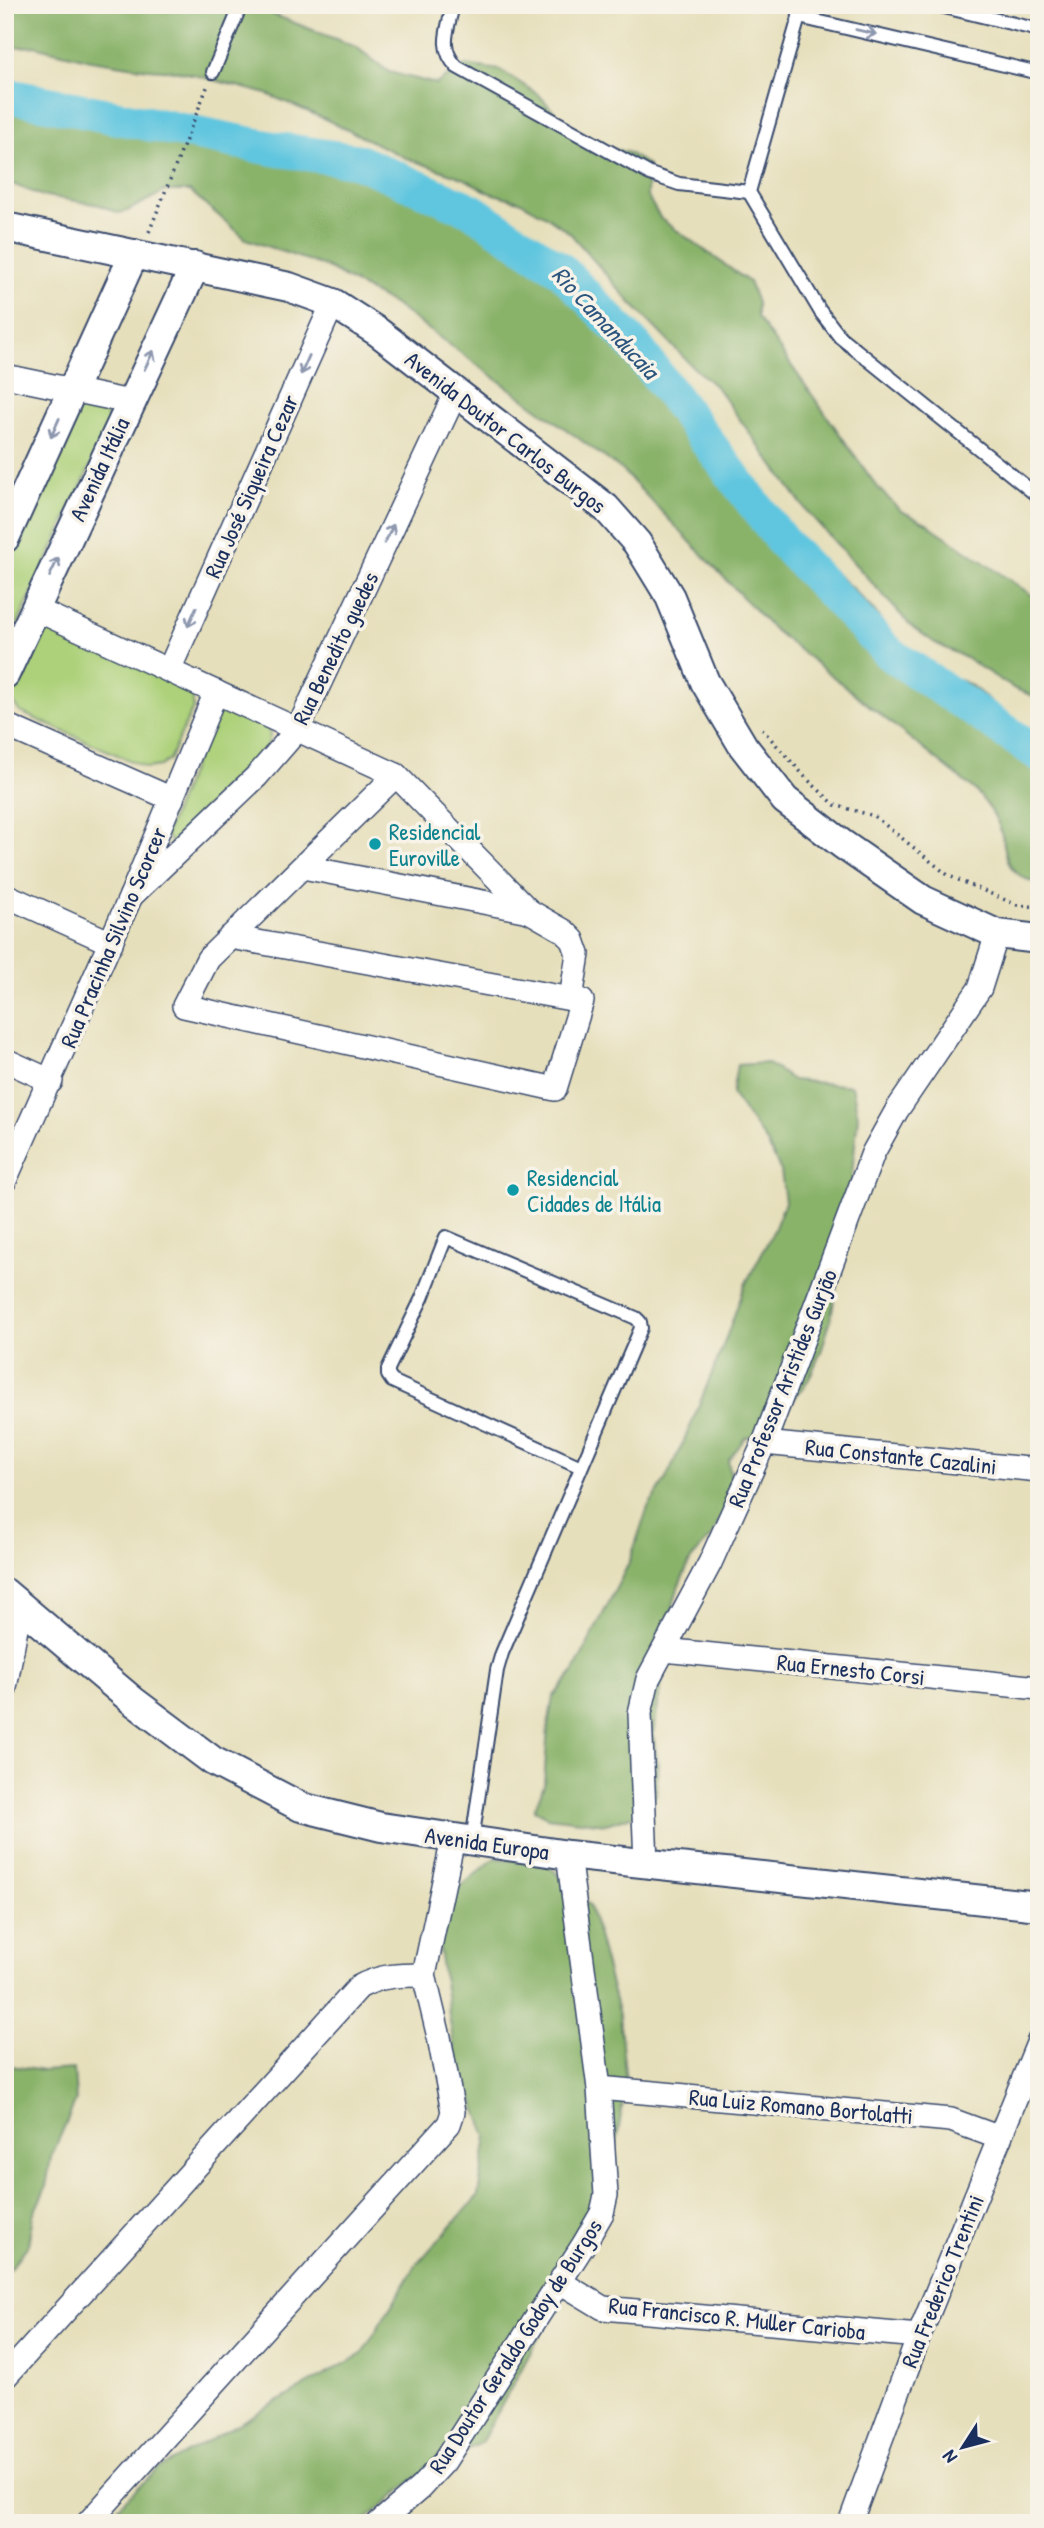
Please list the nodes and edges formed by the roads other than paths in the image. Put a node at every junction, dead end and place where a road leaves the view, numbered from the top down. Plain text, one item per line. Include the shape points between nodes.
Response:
1 (241, 5) edge
2 (453, 5) edge
3 (936, 5) edge
4 (800, 11) edge
5 (1039, 30) edge
6 (213, 72) road end
7 (1039, 73) edge
8 (749, 192) junction
9 (5, 227) edge
10 (141, 243) junction
11 (195, 266) junction
12 (333, 303) junction
13 (5, 376) edge
14 (73, 390) junction
15 (456, 392) junction
16 (130, 402) junction
17 (1039, 497) edge
18 (5, 538) edge
19 (35, 609) junction
20 (169, 670) junction
21 (5, 674) edge
22 (216, 692) junction
23 (5, 725) edge
24 (298, 729) junction
25 (396, 775) junction
26 (172, 799) junction
27 (303, 867) junction
28 (5, 895) edge
29 (131, 896) junction
30 (529, 911) junction
31 (997, 934) junction
32 (230, 937) junction
33 (1039, 939) edge
34 (111, 943) junction
35 (571, 999) junction
36 (5, 1060) edge
37 (51, 1081) junction
38 (5, 1180) edge
39 (764, 1443) junction
40 (581, 1467) junction
41 (1039, 1470) edge
42 (13, 1600) edge
43 (664, 1650) junction
44 (5, 1688) edge
45 (1039, 1688) edge
46 (463, 1840) junction
47 (568, 1855) junction
48 (646, 1863) junction
49 (1039, 1906) edge
50 (424, 1975) junction
51 (1039, 2041) edge
52 (599, 2088) junction
53 (1000, 2138) junction
54 (561, 2282) junction
55 (919, 2336) junction
56 (5, 2377) edge
57 (88, 2523) edge
58 (379, 2523) edge
59 (850, 2523) edge

1 - 6 lane
2 - 8 lane via 445,45 448,58 457,67 650,174 679,184
3 - 5 lane
4 -> 7 lane
4 - 8 lane
8 - 17 lane via 840,337
9 - 10 street, Avenida Doutor Carlos Burgos
10 - 11 street, Avenida Doutor Carlos Burgos
10 - 14 street
11 - 12 street, Avenida Doutor Carlos Burgos via 289,287
16 -> 11 street, Avenida Itália
12 - 15 street, Avenida Doutor Carlos Burgos
12 -> 20 street, Rua José Siqueira Cezar
13 - 14 street
14 - 16 street
14 -> 18 street
24 -> 15 street, Rua Benedito guedes
15 - 31 street, Avenida Doutor Carlos Burgos via 606,508 637,543 670,597 705,682 743,746 785,800 923,900
19 -> 16 street, Avenida Itália
19 - 20 street
19 - 21 street, Avenida Itália
20 - 22 street
22 - 24 street
22 - 26 street, Rua Pracinha Silvino Scorcer
23 - 26 street
24 - 25 street
24 - 29 street, Rua Benedito guedes via 257,776
25 - 27 street
25 - 30 street
26 - 29 street, Rua Pracinha Silvino Scorcer
27 - 30 street
27 - 32 street
28 - 34 street
29 - 34 street, Rua Pracinha Silvino Scorcer
30 - 35 street via 573,940 578,954
31 - 33 street, Avenida Doutor Carlos Burgos
31 - 39 street, Rua Professor Aristides Gurjão via 980,988 873,1153
32 - 35 street
32 - 35 street via 208,959 184,1006 555,1089 582,1001
34 - 37 street, Rua Pracinha Silvino Scorcer
36 - 37 street
37 - 38 street, Rua Pracinha Silvino Scorcer
39 - 41 street, Rua Constante Cazalini
39 - 43 street, Rua Professor Aristides Gurjão via 710,1563
40 - 40 lane via 392,1381 388,1375 446,1237 640,1322
40 - 46 lane via 500,1661
42 - 44 street
42 - 46 street, Avenida Europa via 213,1761 301,1807 381,1827
43 - 45 street, Rua Ernesto Corsi
43 - 48 street, Rua Professor Aristides Gurjão via 648,1679 640,1713
46 - 47 street, Avenida Europa
46 - 50 street
47 - 48 street, Avenida Europa
47 - 52 street, Rua Doutor Geraldo Godoy de Burgos
48 - 49 street, Avenida Europa
50 - 56 street via 387,1976 359,1987
50 - 57 street via 453,2112 449,2124
51 - 53 street, Rua Frederico Trentini
52 - 53 street, Rua Luiz Romano Bortolatti via 951,2120
52 - 54 street, Rua Doutor Geraldo Godoy de Burgos via 606,2195 602,2213
53 - 55 street, Rua Frederico Trentini
54 - 55 street, Rua Francisco R. Muller Carioba via 603,2308
54 - 58 street, Rua Doutor Geraldo Godoy de Burgos via 444,2462
55 - 59 street, Rua Frederico Trentini

